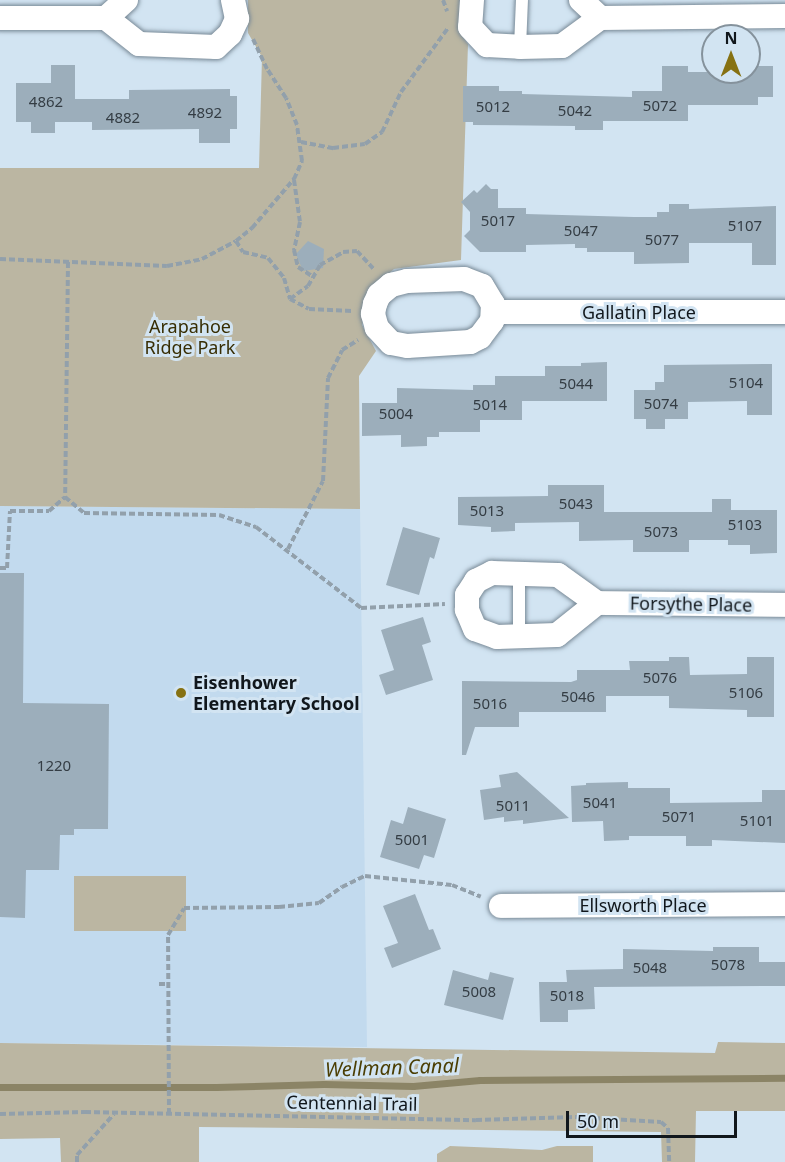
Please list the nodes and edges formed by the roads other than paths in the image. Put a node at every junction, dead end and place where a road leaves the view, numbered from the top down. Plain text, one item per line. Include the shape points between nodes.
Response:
1 (126, 0) edge
2 (233, 0) edge
3 (472, 0) edge
4 (522, 0) edge
5 (580, 0) edge
6 (785, 16) edge
7 (0, 18) edge
8 (106, 18) junction
9 (600, 18) junction
10 (520, 46) junction
11 (494, 312) junction
12 (785, 312) edge
13 (519, 574) junction
14 (597, 603) junction
15 (785, 605) edge
16 (519, 636) junction
17 (785, 904) edge
18 (501, 906) road end

1 - 8 street
2 - 8 street via 237,19 230,34 216,46 139,44
3 - 10 street via 470,27 487,45
4 - 10 lane
5 - 9 street
6 - 9 street
7 - 8 street
9 - 10 street via 562,46
11 - 11 street via 489,294 473,281 407,281 391,285 379,296 373,314 383,337 399,345 471,342 488,330
11 - 12 street, Gallatin Place
13 - 14 street via 558,575
13 - 16 lane
13 - 16 street via 492,573 476,581 467,595 467,610 475,629 496,637
14 - 15 street, Forsythe Place
14 - 16 street via 557,635
17 - 18 street, Ellsworth Place

